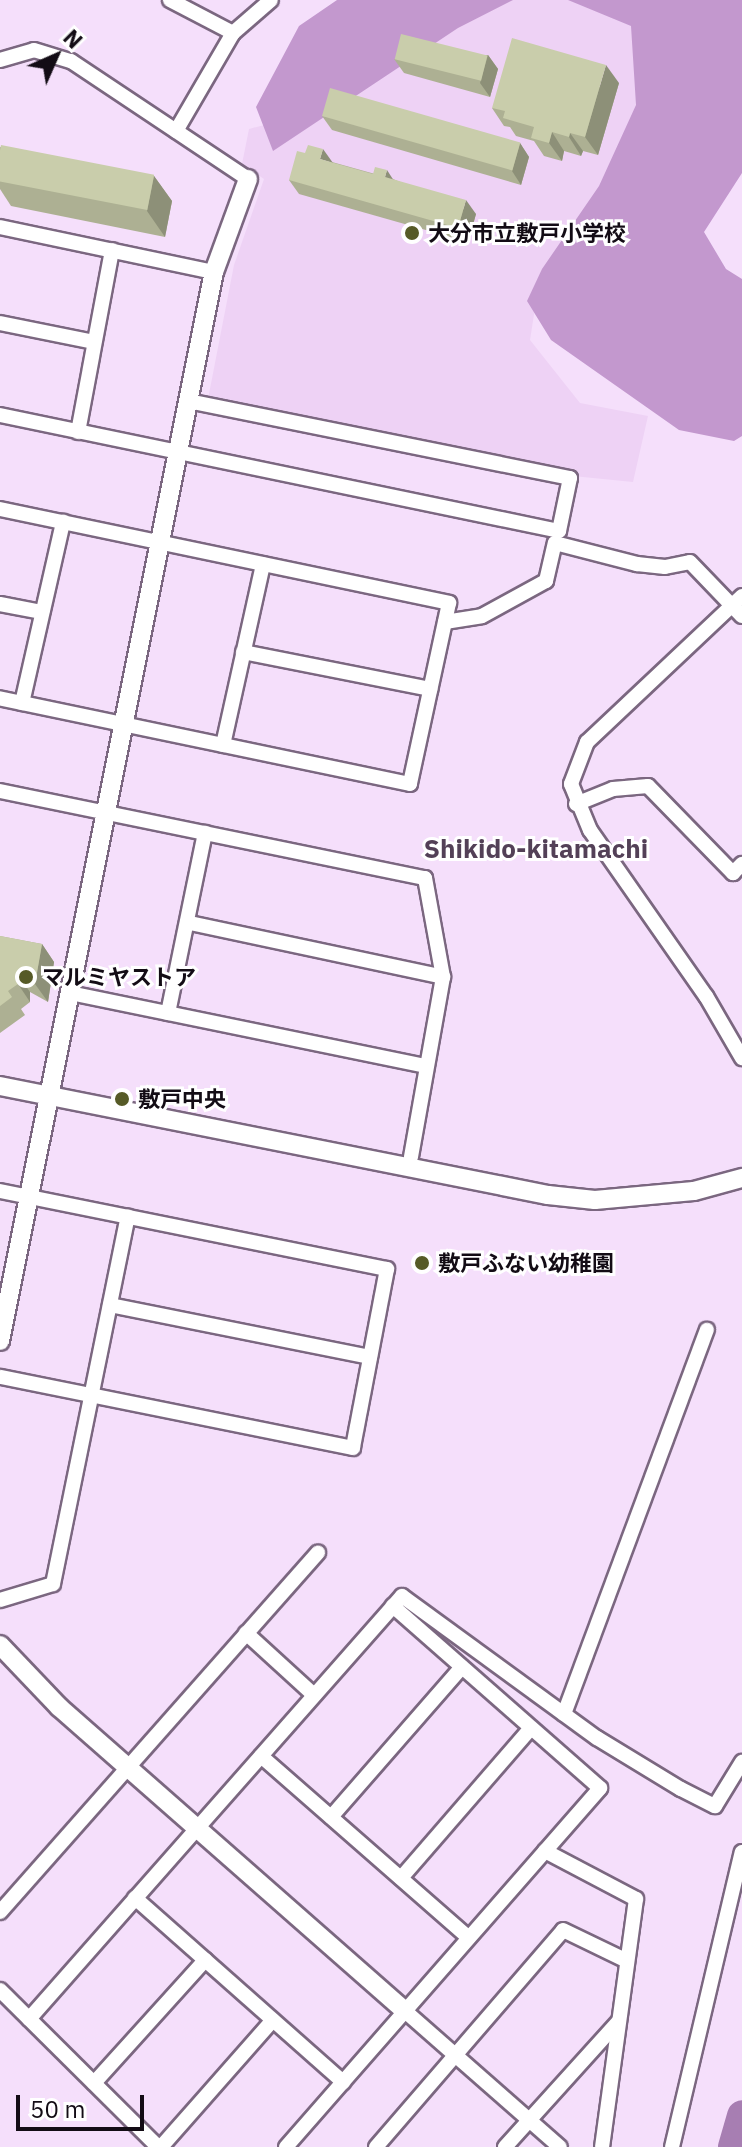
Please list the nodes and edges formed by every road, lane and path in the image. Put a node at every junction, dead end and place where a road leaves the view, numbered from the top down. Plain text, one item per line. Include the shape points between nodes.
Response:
1 (170, 0) edge
2 (271, 0) edge
3 (233, 33) junction
4 (0, 60) edge
5 (176, 131) junction
6 (248, 179) joint
7 (0, 227) edge
8 (112, 250) junction
9 (214, 272) junction
10 (0, 323) edge
11 (94, 342) junction
12 (189, 401) junction
13 (0, 415) edge
14 (78, 432) junction
15 (178, 452) junction
16 (0, 509) edge
17 (63, 522) junction
18 (160, 542) junction
19 (263, 564) junction
20 (0, 604) edge
21 (739, 606) edge
22 (42, 612) junction
23 (445, 622) junction
24 (243, 652) junction
25 (430, 689) junction
26 (0, 698) edge
27 (22, 703) junction
28 (124, 724) junction
29 (223, 745) junction
30 (0, 791) edge
31 (576, 804) junction
32 (106, 813) junction
33 (205, 833) junction
34 (742, 864) edge
35 (190, 923) junction
36 (443, 977) junction
37 (70, 993) junction
38 (168, 1013) junction
39 (742, 1058) edge
40 (426, 1066) junction
41 (0, 1086) edge
42 (49, 1096) junction
43 (411, 1157) dead end
44 (742, 1178) edge
45 (0, 1191) edge
46 (29, 1197) junction
47 (128, 1217) junction
48 (110, 1305) junction
49 (707, 1330) dead end
50 (0, 1341) edge
51 (370, 1357) junction
52 (0, 1377) edge
53 (91, 1396) junction
54 (318, 1552) dead end
55 (0, 1600) edge
56 (393, 1606) junction
57 (246, 1633) junction
58 (0, 1645) edge
59 (462, 1667) junction
60 (314, 1695) junction
61 (564, 1714) junction
62 (531, 1728) junction
63 (261, 1756) junction
64 (742, 1762) edge
65 (127, 1768) junction
66 (331, 1817) junction
67 (197, 1828) junction
68 (545, 1851) junction
69 (742, 1852) edge
70 (401, 1878) junction
71 (135, 1898) junction
72 (0, 1912) edge
73 (469, 1938) junction
74 (205, 1960) junction
75 (627, 1961) junction
76 (0, 1990) edge
77 (405, 2011) junction
78 (29, 2019) junction
79 (273, 2020) junction
80 (618, 2022) junction
81 (456, 2055) junction
82 (343, 2082) junction
83 (94, 2083) junction
84 (531, 2118) junction
85 (160, 2147) edge
86 (286, 2147) edge
87 (376, 2147) edge
88 (505, 2147) edge
89 (560, 2147) edge
90 (602, 2147) edge
91 (672, 2147) edge

1 - 3 street
2 - 3 street
3 - 5 street
4 - 5 street via 34,50 60,56
5 - 6 street
6 - 9 street
7 - 8 street
8 - 9 street
8 - 11 street
9 - 12 street
10 - 11 street
11 - 14 street
12 - 15 street
12 - 15 street via 570,478 559,531
13 - 14 street
14 - 15 street
15 - 18 street
16 - 17 street
17 - 18 street
17 - 22 street
18 - 19 street
18 - 28 street
19 - 23 street via 449,603
19 - 24 street
20 - 22 street
21 - 23 street via 690,562 665,567 637,564 555,543 546,581 482,616
21 - 31 street via 587,742 571,784
22 - 27 street
23 - 25 street
24 - 25 street
24 - 29 street
25 - 29 street via 410,784
26 - 27 street
27 - 28 street
28 - 29 street
28 - 32 street
30 - 32 street
31 - 34 street via 613,789 648,786 733,873
31 - 39 street
32 - 33 street
32 - 37 street
33 - 35 street
33 - 36 street via 425,878
35 - 36 street
35 - 38 street
36 - 40 street
37 - 38 street
37 - 42 street
38 - 40 street
40 - 43 street
41 - 42 street
42 - 44 street via 548,1195 595,1200 694,1191
42 - 46 street
45 - 46 street
46 - 47 street
46 - 50 street
47 - 48 street
47 - 51 street via 387,1269
48 - 51 street
48 - 53 street
49 - 61 street
51 - 53 street via 353,1448
52 - 53 street
53 - 55 street via 53,1584
54 - 57 street
56 - 59 street
56 - 60 street
56 - 61 street via 402,1596 417,1603
57 - 60 street
57 - 65 street
58 - 65 street via 30,1680
59 - 62 street
59 - 66 street
60 - 63 street
61 - 64 street via 633,1761 715,1806
62 - 68 street via 600,1788
62 - 70 street
63 - 66 street
63 - 67 street
65 - 67 street
65 - 72 street
66 - 70 street
67 - 71 street
67 - 77 street
68 - 73 street
68 - 75 street via 636,1899
69 - 91 street
70 - 73 street
71 - 74 street
71 - 78 street
73 - 77 street
74 - 79 street
74 - 83 street
75 - 80 street
75 - 81 street via 563,1930
76 - 78 street
77 - 81 street
77 - 82 street
78 - 83 street
79 - 82 street
79 - 85 street
80 - 84 street
80 - 90 street
81 - 84 street
81 - 87 street
82 - 86 street
83 - 85 street
84 - 88 street
84 - 89 street

